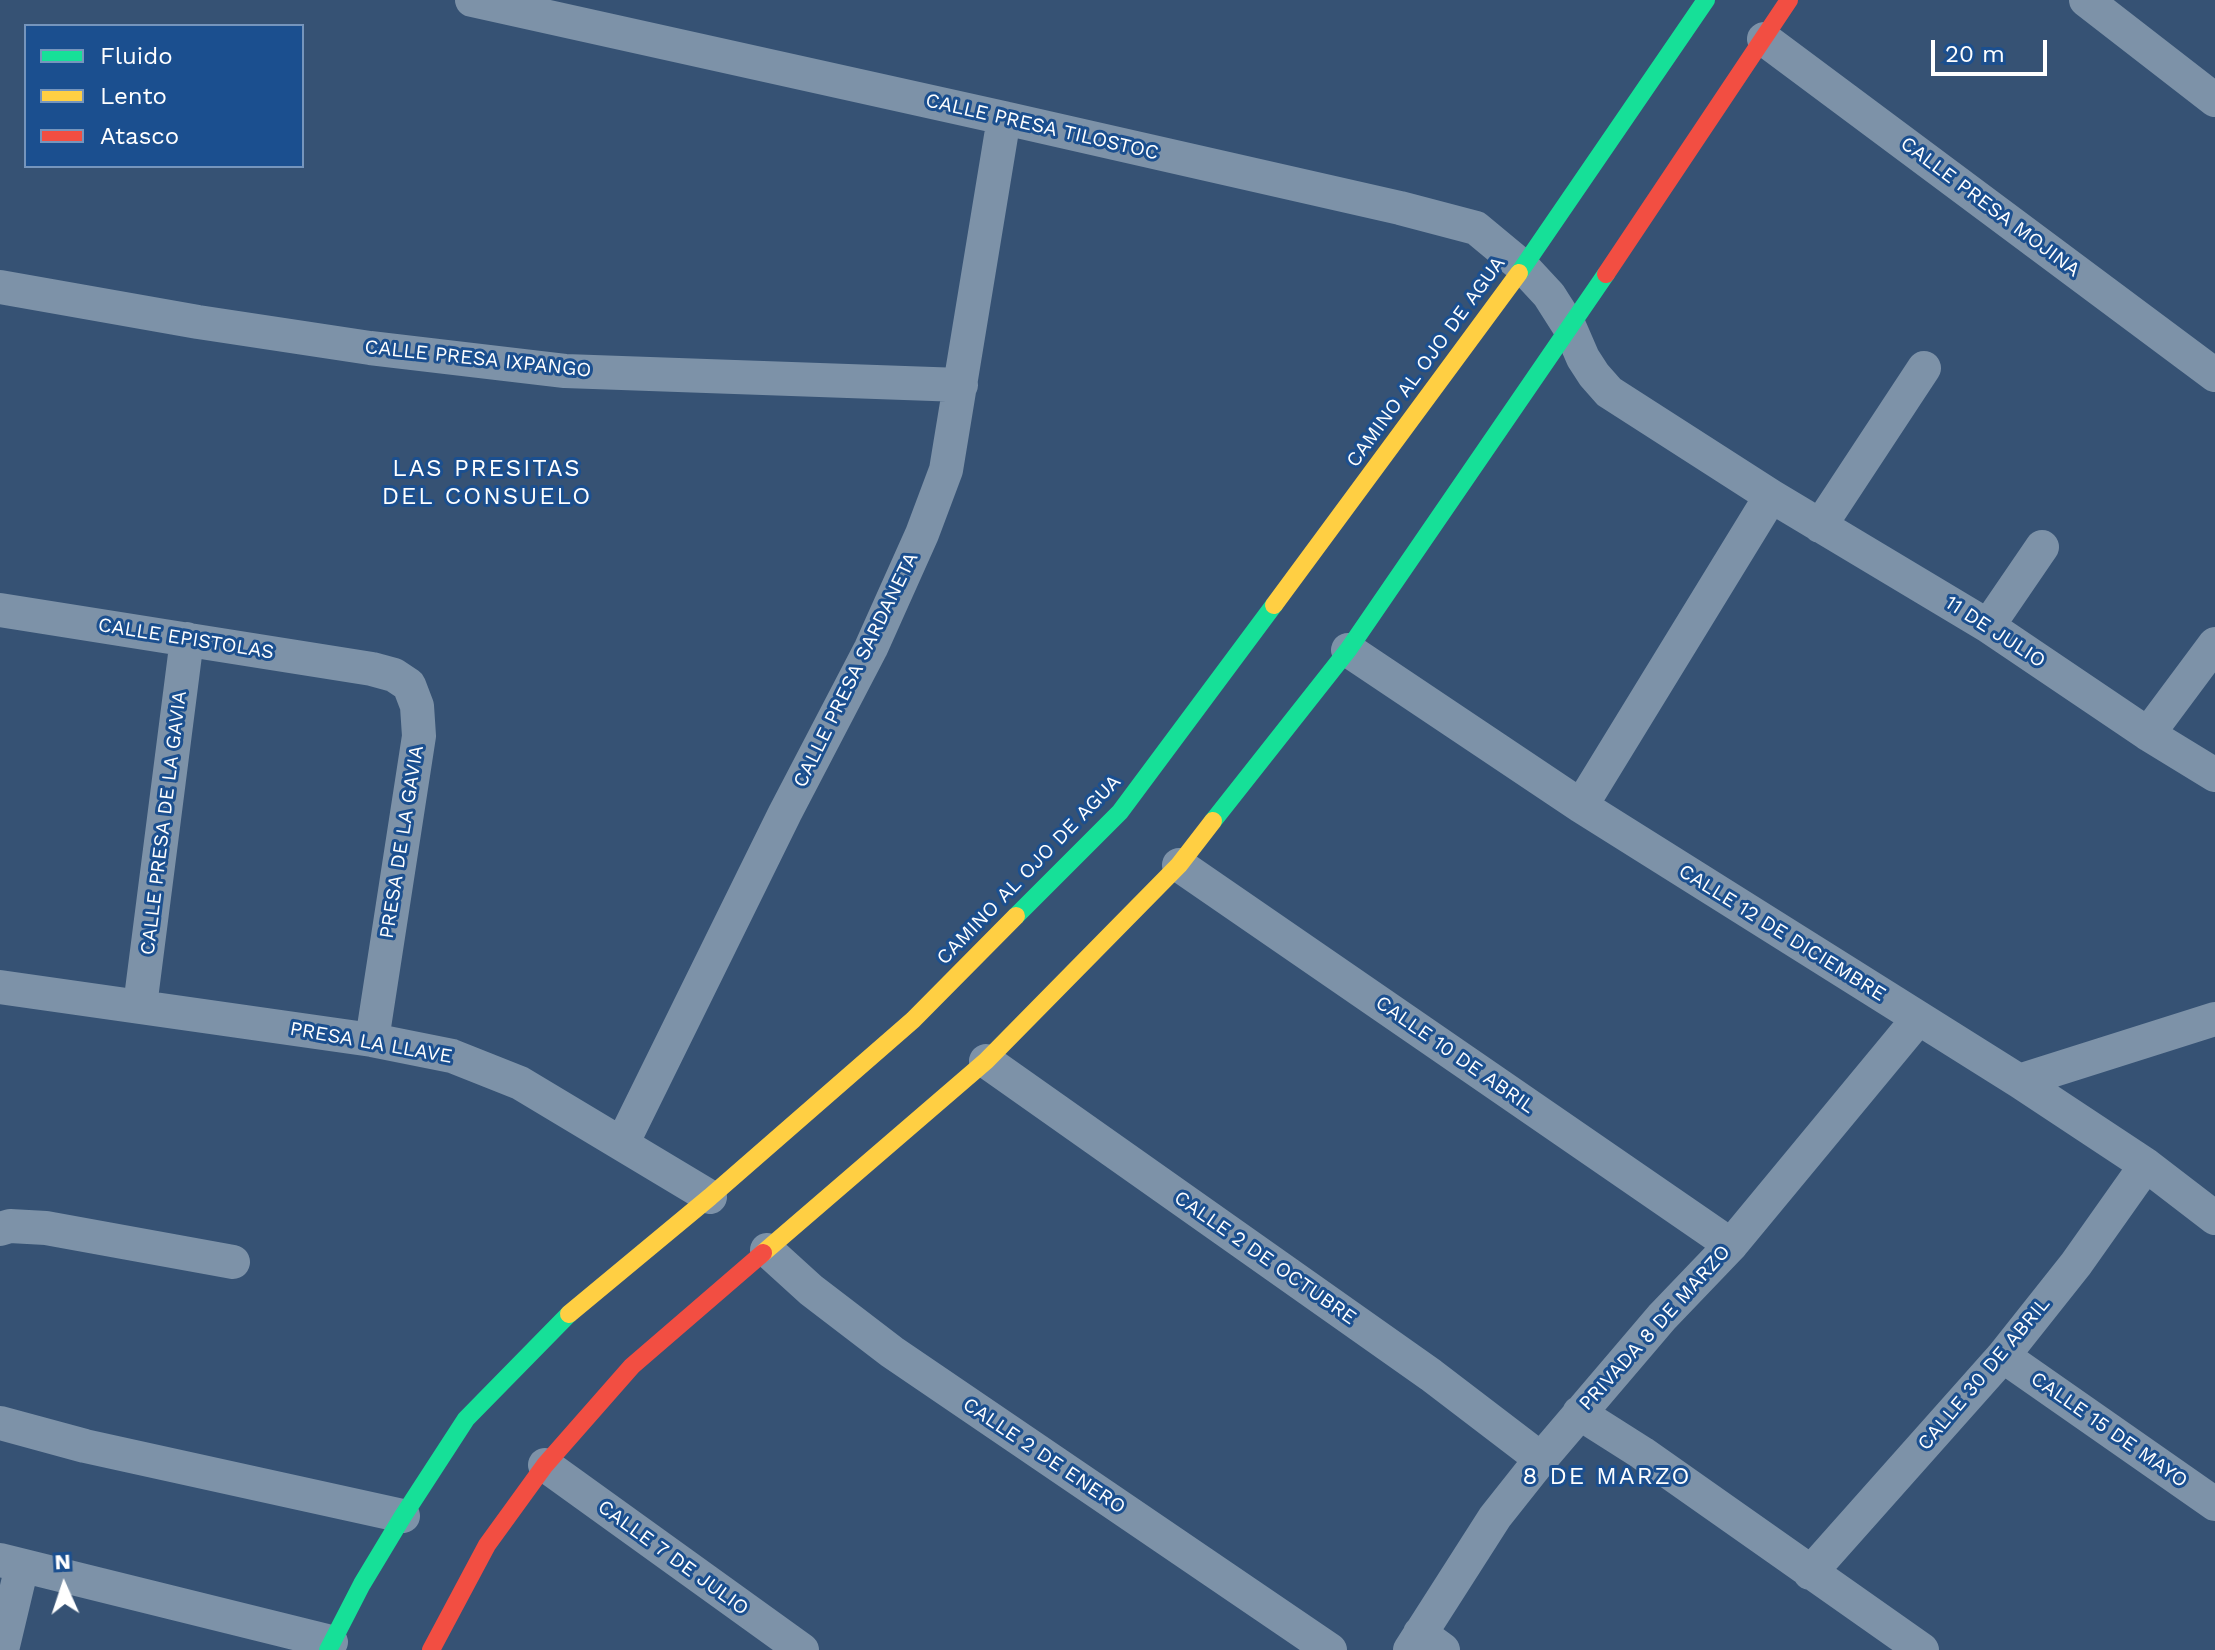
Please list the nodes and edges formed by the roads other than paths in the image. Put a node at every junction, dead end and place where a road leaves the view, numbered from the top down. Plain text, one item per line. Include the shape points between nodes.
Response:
1 (472, 0) edge
2 (1706, 0) edge
3 (1789, 0) edge
4 (2086, 0) edge
5 (1764, 39) junction
6 (2215, 100) edge
7 (1004, 118) junction
8 (1523, 267) junction
9 (0, 287) edge
10 (1570, 328) junction
11 (1924, 368) dead end
12 (2215, 375) edge
13 (961, 385) junction
14 (1771, 496) junction
15 (1820, 526) junction
16 (2042, 547) dead end
17 (0, 610) edge
18 (1988, 626) junction
19 (187, 639) junction
20 (2215, 644) edge
21 (1348, 650) junction
22 (372, 669) joint
23 (2148, 734) junction
24 (2215, 775) edge
25 (1581, 806) junction
26 (1179, 865) junction
27 (0, 987) edge
28 (140, 1006) junction
29 (1918, 1019) junction
30 (2215, 1019) edge
31 (372, 1040) junction
32 (986, 1061) junction
33 (2019, 1081) junction
34 (622, 1144) junction
35 (2146, 1165) junction
36 (710, 1197) junction
37 (2215, 1218) edge
38 (0, 1229) edge
39 (1731, 1245) junction
40 (767, 1250) junction
41 (233, 1262) dead end
42 (2003, 1356) junction
43 (1579, 1413) junction
44 (0, 1423) edge
45 (1541, 1459) junction
46 (545, 1465) junction
47 (2215, 1504) edge
48 (403, 1516) junction
49 (11, 1563) edge
50 (1810, 1573) junction
51 (1424, 1644) edge
52 (329, 1646) edge
53 (2, 1650) edge
54 (431, 1650) edge
55 (802, 1650) edge
56 (1330, 1650) edge
57 (1922, 1650) edge

1 - 7 street, CALLE PRESA TILOSTOC
2 - 8 street, CAMINO AL OJO DE AGUA
3 - 5 street
4 - 6 street
5 - 10 street
5 - 12 street, CALLE PRESA MOJINA
7 - 8 street, CALLE PRESA TILOSTOC via 1476,228
7 - 13 street, CALLE PRESA SARDANETA
8 - 10 street, CALLE PRESA TILOSTOC
8 - 36 street, CAMINO AL OJO DE AGUA via 1120,812 913,1020
9 - 13 street, CALLE PRESA IXPANGO via 370,348 565,371
10 - 14 street, 11 DE JULIO via 1583,358 1609,392
10 - 21 street
11 - 15 street
13 - 34 street, CALLE PRESA SARDANETA via 946,470 922,534 871,648
14 - 15 street, 11 DE JULIO
14 - 25 street
15 - 18 street, 11 DE JULIO
16 - 18 street
17 - 19 street, CALLE EPISTOLAS
18 - 23 street, 11 DE JULIO
19 - 22 street, CALLE EPISTOLAS
19 - 28 street, CALLE PRESA DE LA GAVIA
20 - 23 street
21 - 25 street, CALLE 12 DE DICIEMBRE
21 - 26 street
22 - 31 street, PRESA DE LA GAVIA via 409,685 419,736
23 - 24 street, 11 DE JULIO
25 - 29 street, CALLE 12 DE DICIEMBRE
26 - 32 street
26 - 39 street, CALLE 10 DE ABRIL
27 - 28 street, PRESA LA LLAVE
28 - 31 street, PRESA LA LLAVE
29 - 33 street, CALLE 12 DE DICIEMBRE
29 - 39 street, PRIVADA 8 DE MARZO
30 - 33 street
31 - 34 street, PRESA LA LLAVE via 452,1056 520,1083
32 - 40 street
32 - 45 street, CALLE 2 DE OCTUBRE via 1431,1375
33 - 35 street, CALLE 12 DE DICIEMBRE
34 - 36 street, PRESA LA LLAVE
35 - 37 street, CALLE 12 DE DICIEMBRE
35 - 42 street, CALLE 30 DE ABRIL
36 - 48 street, CAMINO AL OJO DE AGUA via 571,1312 466,1419
38 - 41 street via 46,1228
39 - 43 street, PRIVADA 8 DE MARZO
40 - 46 street via 632,1366
40 - 56 street, CALLE 2 DE ENERO via 892,1352
42 - 47 street, CALLE 15 DE MAYO
42 - 50 street, CALLE 30 DE ABRIL
43 - 45 street, PRIVADA 8 DE MARZO
43 - 50 street
44 - 48 street
45 - 51 street, PRIVADA 8 DE MARZO via 1495,1517
46 - 54 street via 487,1545
46 - 55 street, CALLE 7 DE JULIO
48 - 52 street, CAMINO AL OJO DE AGUA
49 - 52 street
49 - 53 street
50 - 57 street

